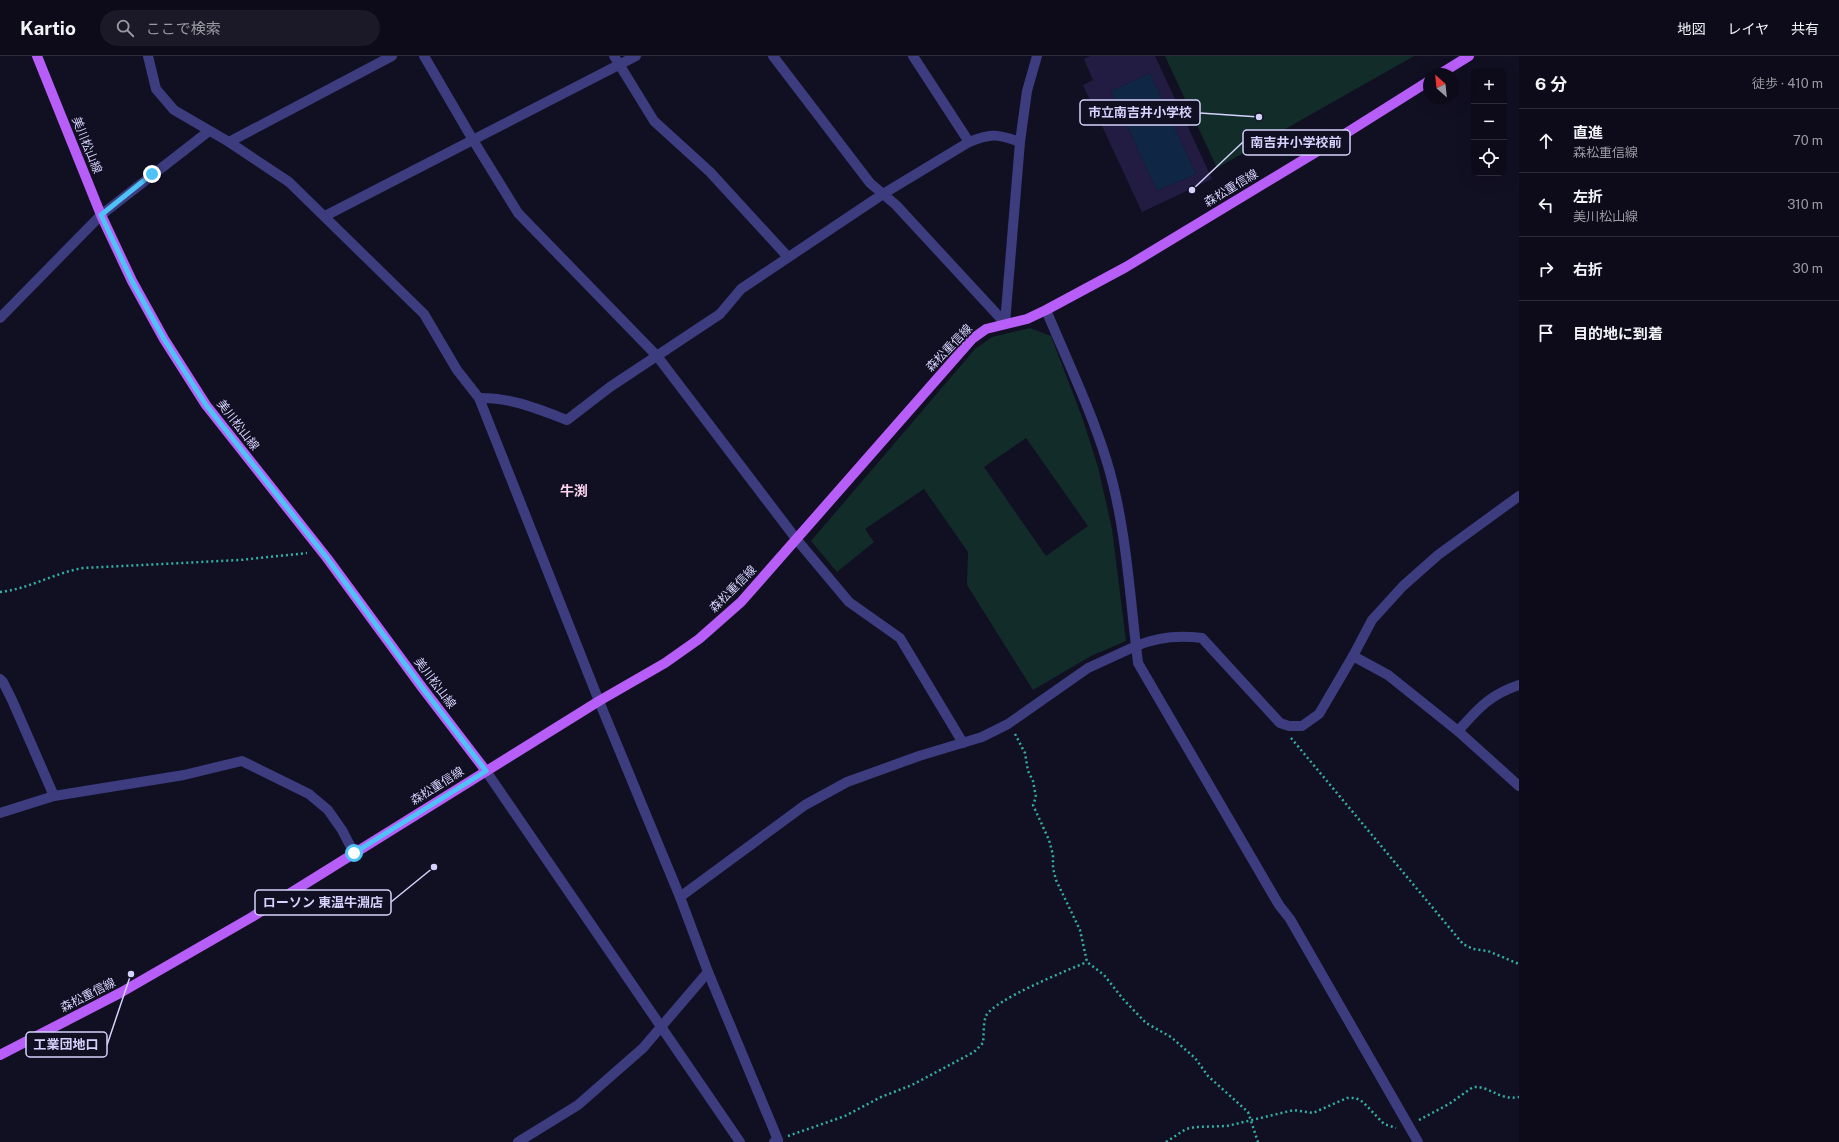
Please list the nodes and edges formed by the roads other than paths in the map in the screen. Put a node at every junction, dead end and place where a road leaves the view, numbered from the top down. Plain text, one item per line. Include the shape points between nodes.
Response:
1 (37, 56) edge
2 (148, 56) edge
3 (392, 56) edge
4 (424, 56) edge
5 (636, 56) edge
6 (773, 56) edge
7 (913, 56) edge
8 (1037, 56) edge
9 (1469, 56) edge
10 (617, 61) edge
11 (1450, 68) edge
12 (1423, 85) edge
13 (208, 131) junction
14 (473, 140) junction
15 (229, 142) junction
16 (969, 142) junction
17 (1020, 142) junction
18 (883, 194) junction
19 (101, 215) junction
20 (325, 216) junction
21 (788, 258) junction
22 (1046, 310) junction
23 (0, 318) edge
24 (1006, 323) junction
25 (657, 356) junction
26 (479, 398) junction
27 (1519, 496) edge
28 (797, 540) junction
29 (1136, 646) junction
30 (1353, 656) junction
31 (0, 679) edge
32 (1519, 685) edge
33 (599, 701) junction
34 (1458, 731) junction
35 (963, 743) junction
36 (486, 771) junction
37 (1519, 786) edge
38 (54, 796) junction
39 (0, 813) edge
40 (354, 853) junction
41 (680, 897) junction
42 (708, 972) junction
43 (661, 1026) junction
44 (0, 1054) edge
45 (776, 1141) edge
46 (518, 1142) edge
47 (740, 1142) edge
48 (1418, 1142) edge

1 - 19 main road, 美川松山線
2 - 13 street via 156,89 174,110
3 - 15 street
4 - 14 street
5 - 10 street
6 - 18 street via 870,183
7 - 16 street
8 - 17 street via 1027,91
9 - 11 main road
10 - 14 street
10 - 21 street via 654,121 710,172
12 - 22 main road, 森松重信線 via 1132,262
13 - 15 street
13 - 19 street
14 - 20 street
14 - 25 street via 518,213
15 - 20 street via 289,182
16 - 17 street via 999,134
16 - 18 street
17 - 24 street
18 - 21 street
18 - 24 street
19 - 23 street
19 - 36 main road, 美川松山線 via 132,281 164,339 206,405 321,550
20 - 26 street via 424,314 457,370
21 - 25 street via 741,289 720,314
22 - 24 main road, 森松重信線 via 1027,319
22 - 29 street via 1108,464 1121,527
24 - 28 main road, 森松重信線 via 986,329 972,339
25 - 26 street via 567,420 524,404 495,398
25 - 28 street
26 - 33 street
27 - 30 street via 1438,555 1403,586 1372,620
28 - 33 main road, 森松重信線 via 741,602 700,639 665,663
28 - 35 street via 849,602 900,638
29 - 30 street via 1182,635 1202,638 1280,723 1289,726 1302,726 1319,714
29 - 35 street via 1088,668 1008,724
29 - 48 street via 1138,663 1279,905 1290,919
30 - 34 street via 1388,675
31 - 38 street via 4,682
32 - 34 street via 1501,692 1484,703
33 - 36 main road, 森松重信線
33 - 41 street
34 - 37 street
35 - 41 street via 846,782 805,805
36 - 40 main road, 森松重信線
36 - 43 street
38 - 39 street
38 - 40 street via 184,775 242,761 309,794 328,810
40 - 44 main road, 森松重信線 via 120,993
41 - 42 street
42 - 43 street
42 - 45 street
43 - 46 street via 643,1048 578,1105
43 - 47 street

